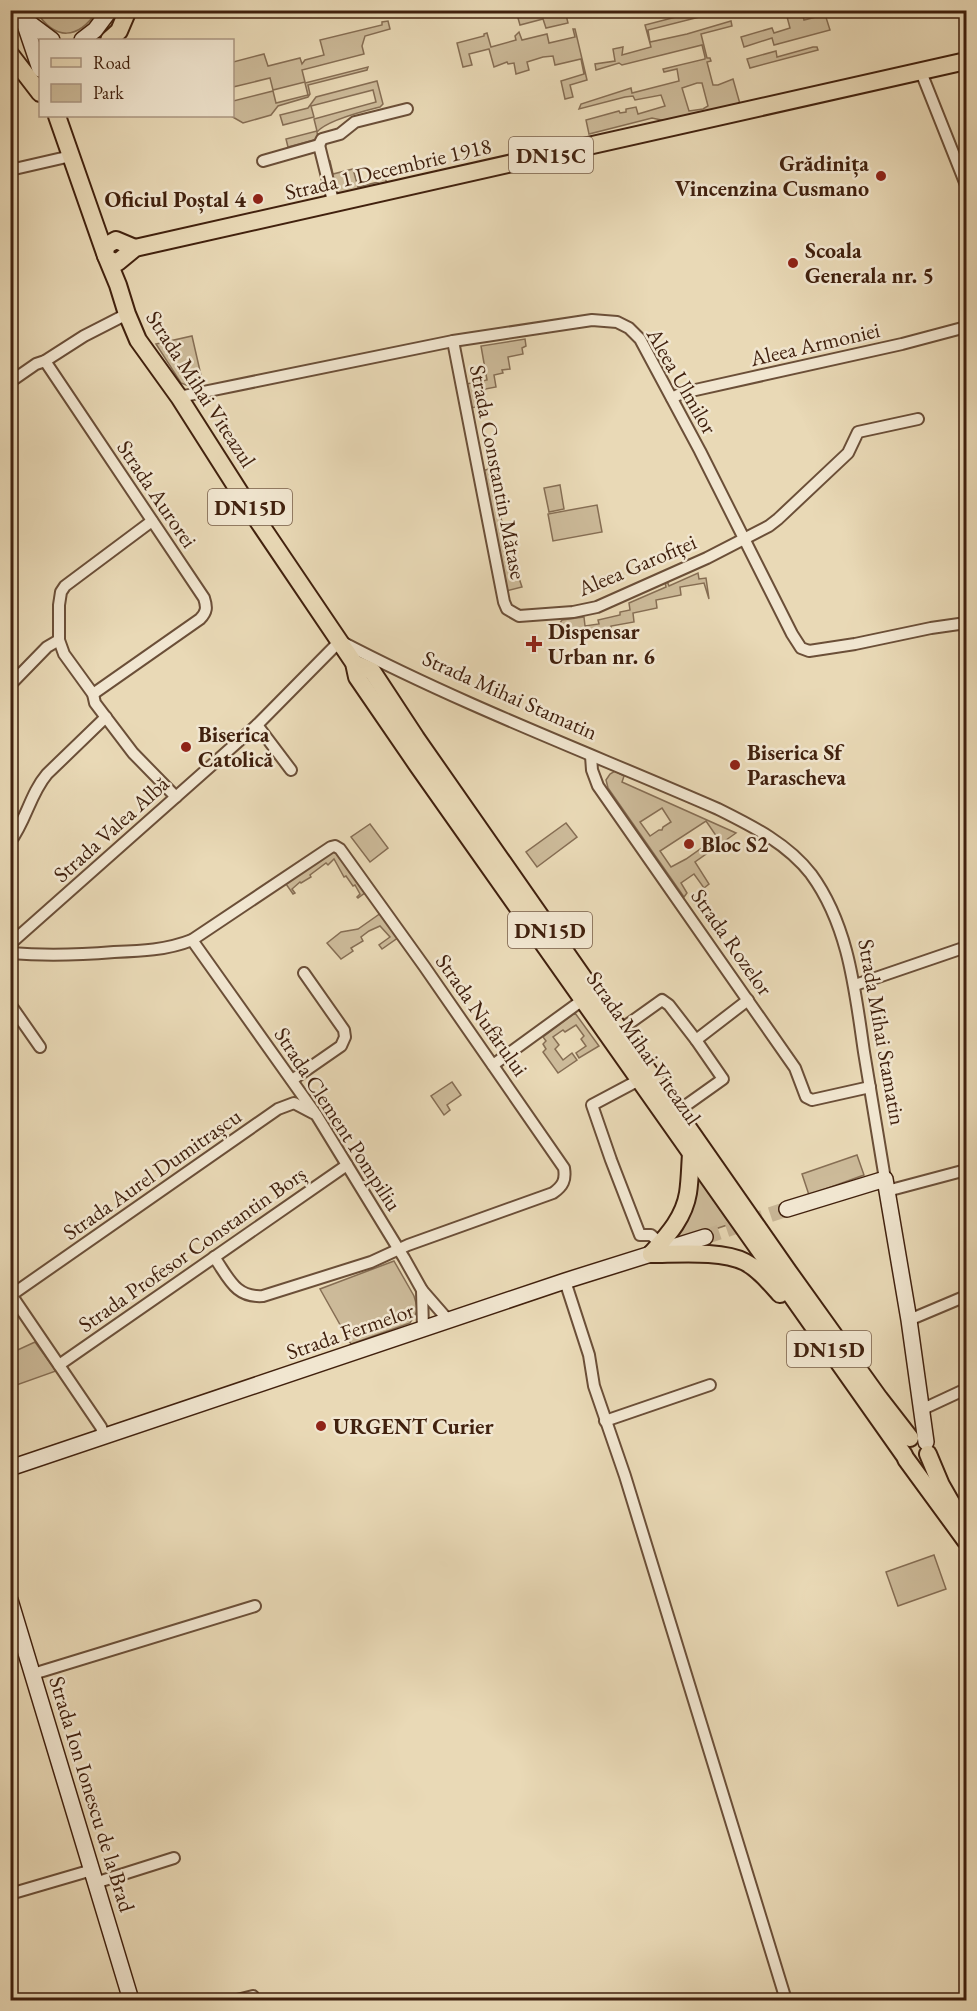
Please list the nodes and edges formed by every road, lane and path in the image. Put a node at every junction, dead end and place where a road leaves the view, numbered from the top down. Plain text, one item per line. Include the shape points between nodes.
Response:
1 (110, 10) edge
2 (128, 10) edge
3 (21, 15) edge
4 (51, 39) edge
5 (83, 39) edge
6 (111, 39) edge
7 (10, 54) edge
8 (966, 61) edge
9 (39, 66) edge
10 (921, 72) junction
11 (39, 92) edge
12 (407, 109) dead end
13 (57, 117) edge
14 (319, 145) junction
15 (71, 156) junction
16 (263, 161) dead end
17 (10, 170) edge
18 (966, 185) edge
19 (334, 205) junction
20 (94, 218) junction
21 (125, 250) junction
22 (105, 254) junction
23 (118, 285) junction
24 (127, 314) junction
25 (966, 327) edge
26 (453, 341) junction
27 (45, 362) junction
28 (10, 382) edge
29 (179, 397) junction
30 (672, 398) junction
31 (918, 419) dead end
32 (152, 521) junction
33 (745, 538) junction
34 (507, 609) joint
35 (966, 623) edge
36 (59, 640) junction
37 (340, 641) junction
38 (354, 663) junction
39 (376, 667) junction
40 (10, 685) edge
41 (93, 694) junction
42 (106, 717) junction
43 (257, 725) junction
44 (591, 756) junction
45 (291, 770) dead end
46 (176, 797) junction
47 (10, 842) edge
48 (192, 940) junction
49 (10, 944) edge
50 (966, 947) edge
51 (10, 953) edge
52 (304, 973) dead end
53 (855, 985) junction
54 (588, 997) junction
55 (748, 1000) junction
56 (10, 1004) edge
57 (620, 1030) junction
58 (696, 1040) junction
59 (40, 1047) dead end
60 (493, 1065) junction
61 (292, 1080) junction
62 (639, 1080) junction
63 (870, 1087) junction
64 (668, 1105) junction
65 (317, 1116) junction
66 (691, 1154) junction
67 (347, 1166) junction
68 (966, 1170) edge
69 (886, 1185) junction
70 (788, 1209) tunnel mouth
71 (705, 1237) tunnel mouth
72 (655, 1249) junction
73 (399, 1251) junction
74 (214, 1257) junction
75 (565, 1281) junction
76 (423, 1290) junction
77 (11, 1295) edge
78 (966, 1296) edge
79 (909, 1320) junction
80 (449, 1321) junction
81 (423, 1330) junction
82 (818, 1333) junction
83 (59, 1365) junction
84 (710, 1385) dead end
85 (966, 1389) edge
86 (922, 1409) junction
87 (605, 1421) junction
88 (104, 1437) junction
89 (921, 1445) junction
90 (905, 1457) junction
91 (10, 1468) edge
92 (964, 1518) edge
93 (966, 1541) edge
94 (10, 1600) edge
95 (255, 1606) dead end
96 (33, 1674) junction
97 (174, 1858) dead end
98 (94, 1877) junction
99 (10, 1894) edge
100 (253, 1995) dead end
101 (131, 2001) edge
102 (237, 2001) edge
103 (786, 2001) edge

1 - 5 street
2 - 6 main road
3 - 4 street
3 - 9 street
7 - 11 main road
8 - 10 main road, Strada 1 Decembrie 1918 / DN15C
10 - 18 street
10 - 19 main road, Strada 1 Decembrie 1918 / DN15C
12 - 14 street via 355,122 340,135 322,139
13 - 15 main road, Strada Mihai Viteazul
14 - 16 street
14 - 19 street
15 - 17 street
15 - 20 main road, Strada Mihai Viteazul
19 - 21 main road, Strada 1 Decembrie 1918 / DN15C
20 - 21 main road, Strada Mihai Viteazul
20 - 22 main road, Strada Mihai Viteazul
21 - 22 main road via 113,262
21 - 23 main road, Strada Mihai Viteazul
22 - 23 main road, Strada Mihai Viteazul
23 - 24 main road, Strada Mihai Viteazul / DN15D
24 - 27 street
24 - 29 main road, Strada Mihai Viteazul / DN15D via 146,352
25 - 30 street, Aleea Armoniei
26 - 29 street, Aleea Ulmilor
26 - 30 street, Aleea Ulmilor via 592,320 617,322 640,339
26 - 34 street, Strada Constantin Mătase
27 - 28 street
27 - 32 street, Strada Aurorei
29 - 37 main road, Strada Mihai Viteazul / DN15D
30 - 33 street, Aleea Ulmilor
31 - 33 street, Aleea Garofiței via 858,432 848,453 778,519
32 - 36 street via 65,586 59,605
32 - 41 street, Strada Aurorei via 204,598 205,614
33 - 34 street, Aleea Garofiței via 597,607 519,616
33 - 35 street, Aleea Ulmilor via 792,634 805,650
36 - 40 street
36 - 41 street via 64,654
37 - 38 main road, Strada Mihai Viteazul / DN15D
37 - 39 street, Strada Mihai Stamatin
37 - 43 street, Strada Valea Albă
38 - 39 main road
38 - 54 main road, Strada Mihai Viteazul / DN15D via 363,686
39 - 44 street, Strada Mihai Stamatin
39 - 54 main road, Strada Mihai Viteazul / DN15D
41 - 42 street
42 - 46 street
42 - 47 street via 39,783
43 - 45 street
43 - 46 street, Strada Valea Albă
44 - 53 street, Strada Mihai Stamatin via 718,809 781,845 810,873 829,903
44 - 55 street, Strada Rozelor via 598,786
46 - 49 street, Strada Valea Albă
48 - 51 street, Strada Nufărului via 170,948 138,951 40,956
48 - 60 street, Strada Nufărului via 335,846
48 - 61 street, Strada Clement Pompiliu
50 - 53 street
52 - 61 street via 345,1037 341,1046
53 - 63 street, Strada Mihai Stamatin
54 - 57 main road, Strada Mihai Viteazul / DN15D
54 - 60 street
54 - 62 main road, Strada Mihai Viteazul / DN15D
55 - 58 street
55 - 63 street, Strada Rozelor via 795,1068 806,1096 812,1100
56 - 59 street
57 - 58 street via 662,1000
57 - 64 main road, Strada Mihai Viteazul / DN15D
58 - 64 street via 723,1079
60 - 73 street, Strada Nufărului via 564,1168 563,1183 553,1192
61 - 65 street, Strada Clement Pompiliu
62 - 64 main road, Strada Mihai Viteazul / DN15D
62 - 72 street via 592,1105 640,1235 651,1235
63 - 69 street, Strada Mihai Stamatin
64 - 66 main road, Strada Mihai Viteazul / DN15D
64 - 89 main road, Strada Mihai Viteazul / DN15D via 879,1398
65 - 67 street, Strada Clement Pompiliu
65 - 77 street, Strada Aurel Dumitrașcu via 294,1103 278,1109
66 - 72 main road via 686,1202 676,1224
66 - 82 main road, Strada Mihai Viteazul / DN15D
67 - 73 street, Strada Clement Pompiliu
67 - 74 street, Strada Profesor Constantin Borș
68 - 69 street
69 - 70 street
69 - 79 street, Strada Mihai Stamatin
71 - 72 street, Strada Fermelor
72 - 75 street, Strada Fermelor
72 - 82 main road via 744,1261
73 - 74 street, Strada Nufărului via 371,1263 252,1297 240,1293
73 - 76 street, Strada Clement Pompiliu
74 - 83 street, Strada Profesor Constantin Borș
75 - 80 street, Strada Fermelor
75 - 87 street
76 - 80 street, Strada Clement Pompiliu
76 - 81 street
77 - 83 street
78 - 79 street
79 - 86 street, Strada Mihai Stamatin
80 - 81 street, Strada Fermelor
81 - 88 street, Strada Fermelor
82 - 90 main road, Strada Mihai Viteazul / DN15D
83 - 88 street
84 - 87 street
85 - 86 street
86 - 89 street, Strada Mihai Stamatin
87 - 103 street
88 - 91 street, Strada Fermelor
89 - 90 main road via 904,1445
89 - 90 main road via 920,1462
89 - 92 main road, Strada Mihai Viteazul / DN15D via 941,1485
90 - 93 main road, Strada Mihai Viteazul / DN15D
94 - 96 street, Strada Ion Ionescu de la Brad
95 - 96 street
96 - 98 street, Strada Ion Ionescu de la Brad
97 - 98 street
98 - 99 street
98 - 101 street, Strada Ion Ionescu de la Brad
100 - 102 street

